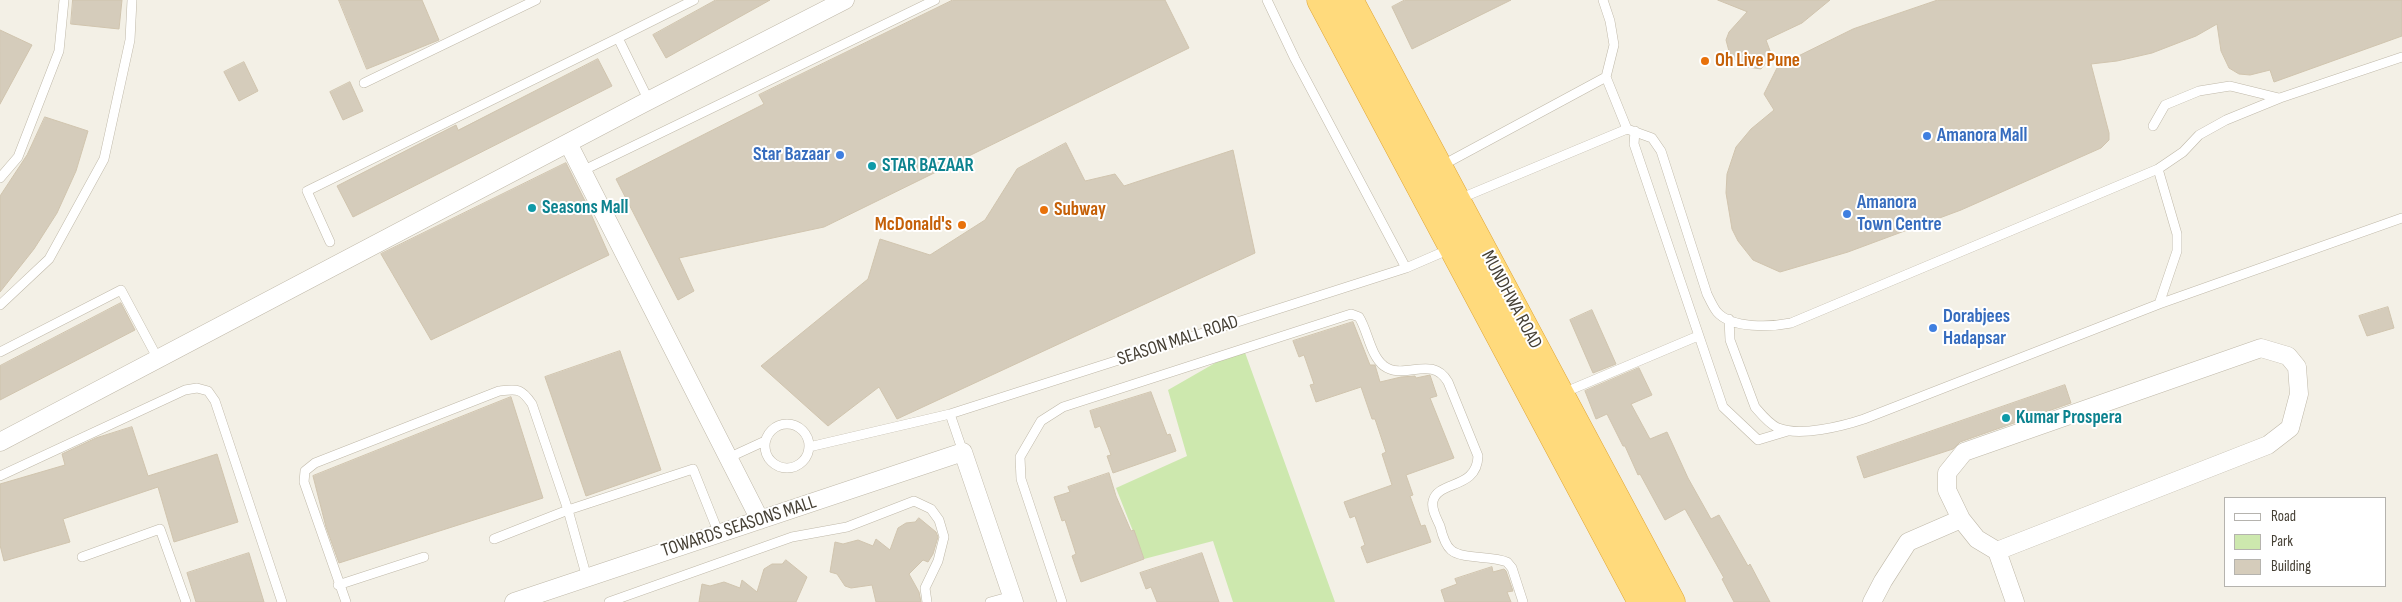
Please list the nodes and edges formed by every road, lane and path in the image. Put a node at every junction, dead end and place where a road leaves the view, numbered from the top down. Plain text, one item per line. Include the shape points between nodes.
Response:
1 (64, 0) edge
2 (132, 0) edge
3 (536, 0) edge
4 (694, 0) edge
5 (845, 0) edge
6 (935, 0) edge
7 (1267, 0) edge
8 (1321, 0) edge
9 (1603, 0) edge
10 (1355, 4) edge
11 (618, 38) junction
12 (2402, 57) edge
13 (1606, 77) junction
14 (364, 83) dead end
15 (2280, 98) junction
16 (649, 101) junction
17 (2153, 126) dead end
18 (1631, 130) junction
19 (568, 143) junction
20 (2158, 169) junction
21 (582, 171) junction
22 (1428, 172) junction
23 (0, 178) edge
24 (1445, 206) junction
25 (2402, 218) edge
26 (330, 242) dead end
27 (1453, 248) junction
28 (1406, 268) junction
29 (2159, 304) junction
30 (0, 305) edge
31 (1729, 319) junction
32 (1698, 336) junction
33 (0, 352) edge
34 (158, 359) junction
35 (1561, 394) junction
36 (950, 414) junction
37 (1791, 430) junction
38 (765, 441) junction
39 (0, 442) edge
40 (809, 447) junction
41 (963, 452) junction
42 (728, 458) junction
43 (0, 476) edge
44 (568, 510) junction
45 (1961, 519) junction
46 (760, 520) junction
47 (718, 534) junction
48 (494, 538) dead end
49 (1997, 551) junction
50 (82, 557) dead end
51 (424, 557) dead end
52 (587, 578) junction
53 (338, 585) junction
54 (1013, 599) edge
55 (186, 602) edge
56 (282, 602) edge
57 (346, 602) edge
58 (514, 602) edge
59 (609, 602) edge
60 (927, 602) edge
61 (990, 602) edge
62 (1062, 602) edge
63 (1523, 602) edge
64 (1642, 602) edge
65 (1672, 602) edge
66 (1872, 602) edge
67 (2015, 602) edge

1 - 23 lane via 59,51 18,157
2 - 30 lane via 130,40 104,159 49,259
3 - 14 lane
4 - 11 lane
5 - 16 street
6 - 21 lane
7 - 28 lane
8 - 22 highway, MUNDHWA ROAD
9 - 13 lane via 1614,45
10 - 22 highway, MUNDHWA ROAD
11 - 16 lane
11 - 26 lane via 306,191
12 - 15 lane
13 - 18 lane
13 - 22 lane
15 - 17 lane via 2230,86 2199,91 2165,105
15 - 20 lane via 2226,120 2200,135 2183,152
16 - 19 street
18 - 24 lane
18 - 31 lane via 1652,138 1661,151 1707,294 1718,313
18 - 32 lane
19 - 21 street
19 - 34 street
20 - 29 lane via 2177,234 2177,252
20 - 31 lane via 1790,323 1769,327
21 - 42 street
22 - 24 highway, MUNDHWA ROAD
24 - 27 highway, MUNDHWA ROAD
24 - 35 highway, MUNDHWA ROAD
25 - 29 lane
27 - 28 lane, SEASON MALL ROAD
27 - 64 highway, MUNDHWA ROAD
28 - 36 lane, SEASON MALL ROAD
29 - 37 lane via 1864,419 1840,426
31 - 37 lane via 1730,340 1755,407 1778,428
32 - 35 lane
32 - 37 lane via 1723,407 1758,440
33 - 34 lane via 121,290
34 - 39 street
35 - 65 highway, MUNDHWA ROAD
36 - 40 lane, SEASON MALL ROAD
36 - 41 lane
38 - 40 lane via 773,429 787,424 806,433
38 - 40 lane via 767,456 784,468 792,468 804,461
38 - 42 lane
41 - 46 street, TOWARDS SEASONS MALL
41 - 54 street
42 - 46 street
43 - 56 lane via 185,390 197,388 208,391 215,401
44 - 47 lane via 693,470
44 - 48 lane
44 - 52 lane
44 - 53 lane via 532,404 525,394 516,389 499,391 315,463 305,472 304,482
45 - 49 street via 1977,539
45 - 49 street via 1947,490 1947,473 1964,452 2261,348 2288,356 2297,367 2299,394 2290,428 2268,445
45 - 66 street via 1908,542
46 - 47 street, TOWARDS SEASONS MALL
47 - 52 street, TOWARDS SEASONS MALL
49 - 67 street
50 - 55 lane via 160,529
51 - 53 lane
52 - 58 street, TOWARDS SEASONS MALL
53 - 57 lane
54 - 61 lane
59 - 60 lane via 792,537 847,527 914,501 932,509 944,537 938,561 924,588
62 - 63 lane via 1021,479 1020,457 1041,421 1063,408 1351,314 1359,317 1366,327 1377,359 1386,367 1435,368 1443,373 1478,456 1478,467 1474,473 1436,494 1433,510 1451,551 1507,562

